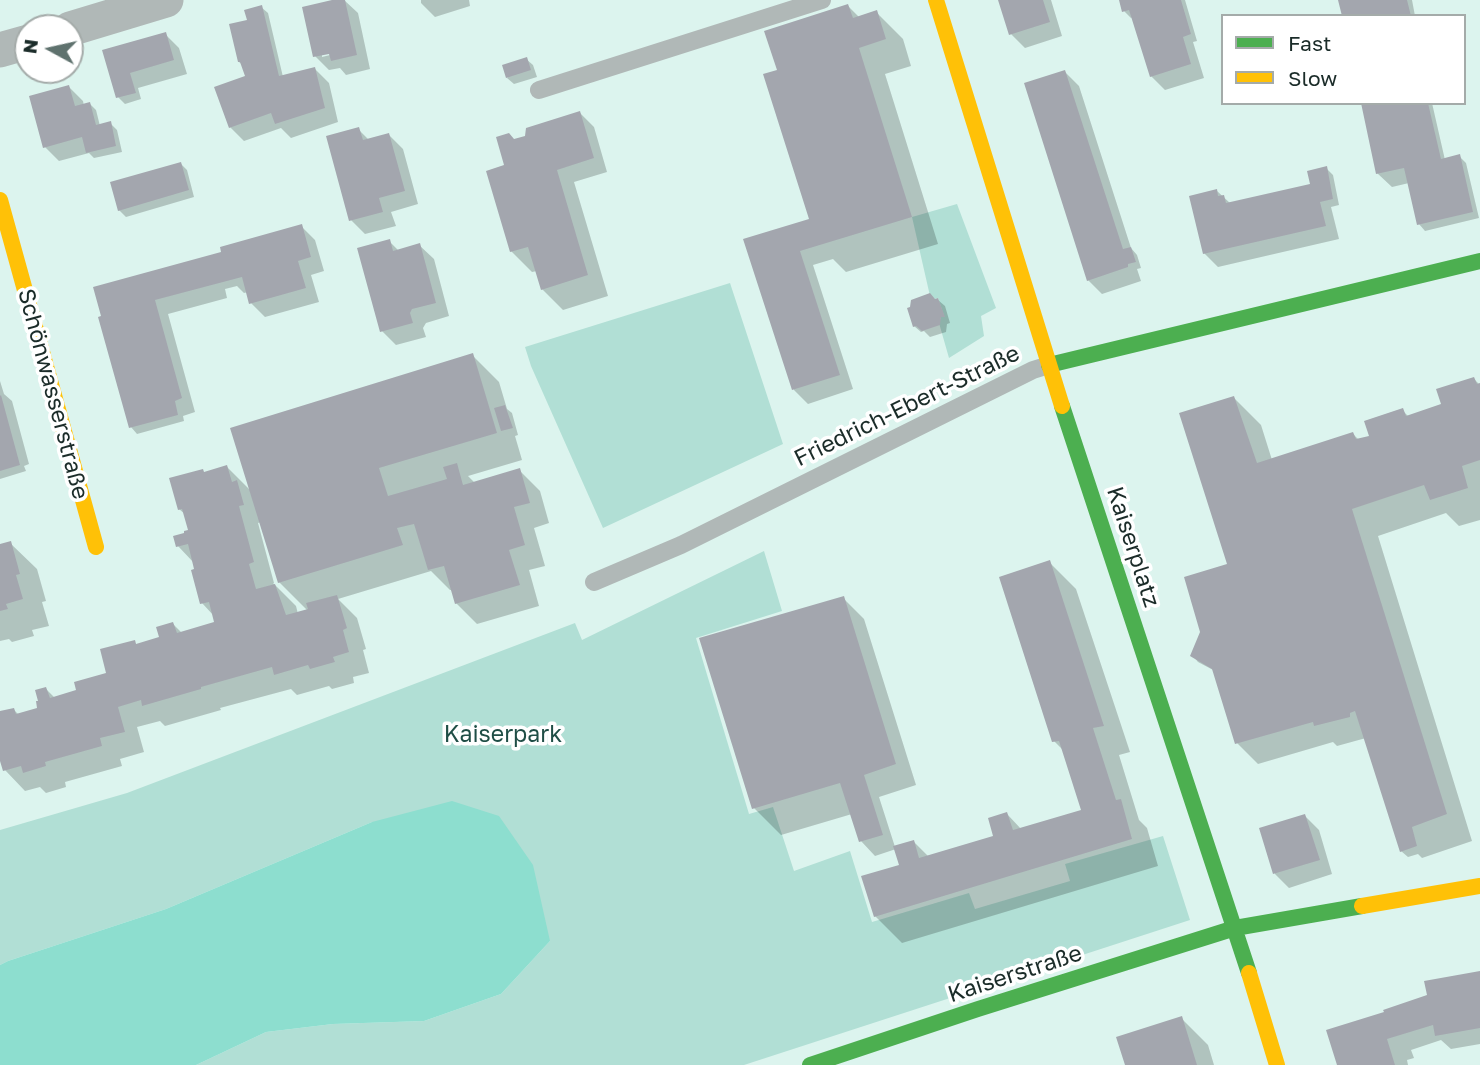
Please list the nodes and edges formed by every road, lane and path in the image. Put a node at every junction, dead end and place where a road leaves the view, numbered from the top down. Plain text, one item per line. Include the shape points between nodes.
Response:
1 (166, 0) edge
2 (822, 0) edge
3 (936, 0) edge
4 (84, 25) edge
5 (539, 90) dead end
6 (0, 200) edge
7 (1480, 261) edge
8 (1049, 365) junction
9 (96, 547) dead end
10 (594, 582) dead end
11 (1480, 886) edge
12 (1235, 928) junction
13 (810, 1065) edge
14 (1277, 1065) edge

1 - 4 street
2 - 5 lane
3 - 8 street, Friedrich-Ebert-Straße
6 - 9 street, Schönwasserstraße
7 - 8 street
8 - 10 lane, Friedrich-Ebert-Straße via 681,545
8 - 12 street, Kaiserplatz
11 - 12 street
12 - 13 street, Kaiserstraße
12 - 14 street

